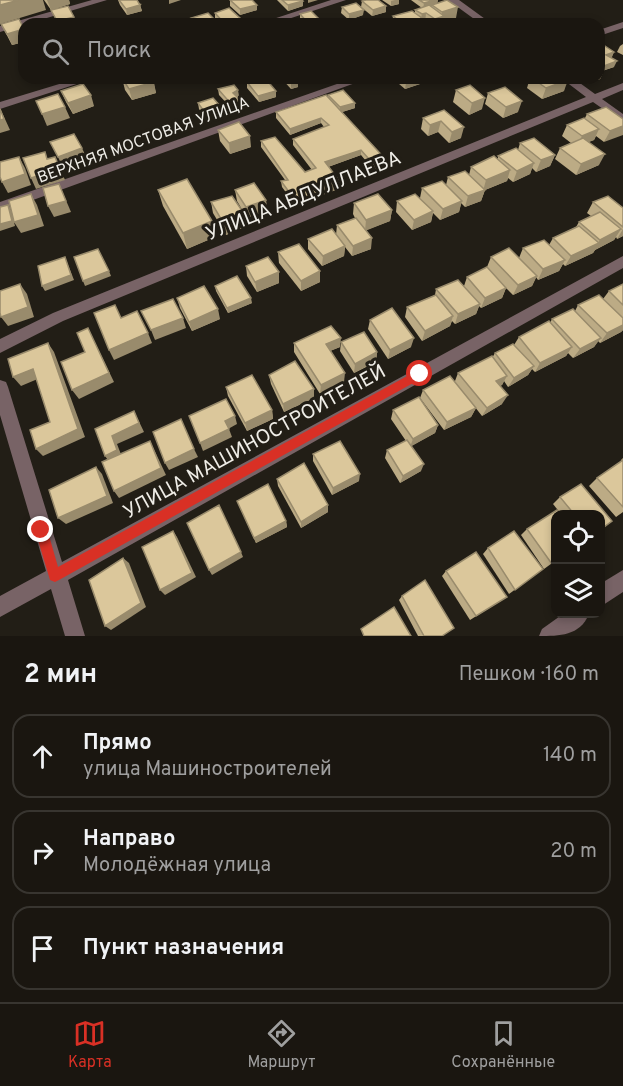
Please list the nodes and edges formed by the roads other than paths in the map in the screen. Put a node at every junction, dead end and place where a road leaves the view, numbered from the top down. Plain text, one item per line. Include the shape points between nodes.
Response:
1 (102, 0) edge
2 (340, 0) edge
3 (456, 1) edge
4 (39, 18) edge
5 (282, 18) edge
6 (479, 18) edge
7 (18, 24) edge
8 (623, 25) edge
9 (0, 29) edge
10 (605, 31) edge
11 (71, 84) edge
12 (347, 84) edge
13 (575, 84) edge
14 (623, 86) edge
15 (595, 98) junction
16 (0, 106) edge
17 (623, 119) edge
18 (0, 207) edge
19 (623, 261) edge
20 (0, 346) edge
21 (0, 390) edge
22 (55, 576) junction
23 (623, 580) edge
24 (605, 593) edge
25 (0, 607) edge
26 (574, 618) edge
27 (75, 636) edge
28 (549, 636) edge

1 - 4 street
2 - 5 street
3 - 6 street
7 - 9 street
8 - 10 street
11 - 16 street
12 - 18 street, ВЕРХНЯЯ МОСТОВАЯ УЛИЦА
13 - 15 street
14 - 15 street, УЛИЦА АБДУЛЛАЕВА
15 - 17 street
15 - 20 street, УЛИЦА АБДУЛЛАЕВА via 57,317
19 - 22 street, УЛИЦА МАШИНОСТРОИТЕЛЕЙ
21 - 22 street
22 - 25 street, УЛИЦА МАШИНОСТРОИТЕЛЕЙ
22 - 27 street
23 - 24 street
26 - 28 street

